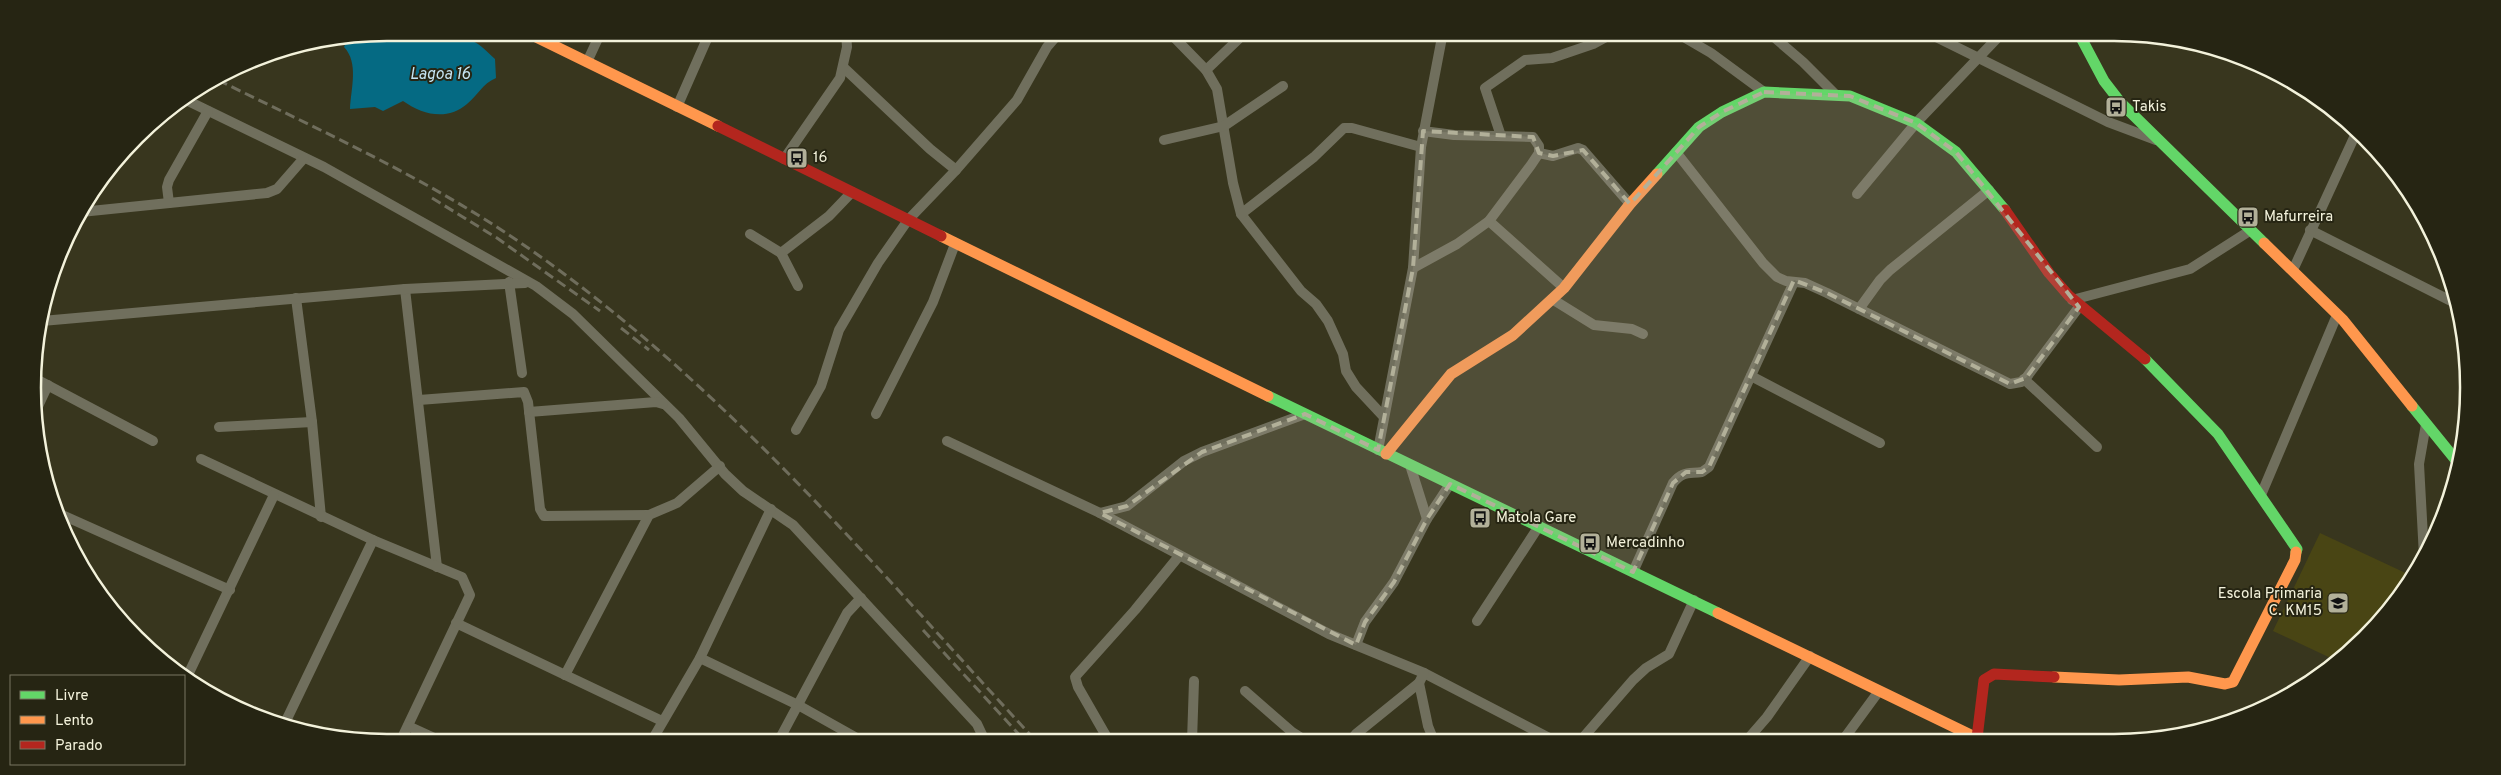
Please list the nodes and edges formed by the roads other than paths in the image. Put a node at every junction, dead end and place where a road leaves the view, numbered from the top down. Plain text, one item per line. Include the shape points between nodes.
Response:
1 (544, 41) edge
2 (597, 41) edge
3 (706, 41) edge
4 (847, 41) edge
5 (1052, 41) edge
6 (1178, 41) edge
7 (1237, 41) edge
8 (1441, 41) edge
9 (1598, 41) edge
10 (1690, 41) edge
11 (1778, 41) edge
12 (1945, 41) edge
13 (1995, 41) edge
14 (2083, 41) edge
15 (1980, 58) junction
16 (587, 62) junction
17 (843, 67) junction
18 (1206, 70) junction
19 (1282, 86) dead end
20 (1764, 92) junction
21 (1836, 95) junction
22 (191, 103) edge
23 (676, 107) junction
24 (208, 111) junction
25 (1916, 123) junction
26 (1224, 126) junction
27 (1423, 131) junction
28 (1501, 136) junction
29 (2353, 138) edge
30 (1164, 140) dead end
31 (2160, 141) junction
32 (1421, 147) junction
33 (1538, 152) junction
34 (1676, 152) junction
35 (304, 158) junction
36 (784, 159) junction
37 (956, 170) junction
38 (1989, 190) junction
39 (852, 192) junction
40 (1857, 194) dead end
41 (169, 203) junction
42 (1630, 204) junction
43 (90, 211) edge
44 (1241, 214) junction
45 (908, 220) junction
46 (1489, 221) junction
47 (2252, 230) junction
48 (2310, 230) junction
49 (750, 234) dead end
50 (955, 244) junction
51 (781, 254) junction
52 (1413, 268) junction
53 (2293, 270) junction
54 (509, 282) junction
55 (1794, 282) junction
56 (529, 283) junction
57 (798, 286) dead end
58 (1564, 288) junction
59 (405, 289) junction
60 (296, 298) junction
61 (1552, 299) junction
62 (2448, 300) edge
63 (2076, 303) junction
64 (1859, 309) junction
65 (2337, 315) junction
66 (48, 320) edge
67 (1643, 334) dead end
68 (522, 373) dead end
69 (1751, 376) junction
70 (2024, 379) junction
71 (41, 381) edge
72 (48, 385) junction
73 (41, 399) edge
74 (418, 400) junction
75 (664, 405) junction
76 (529, 412) junction
77 (876, 414) dead end
78 (1305, 414) junction
79 (1384, 418) junction
80 (312, 422) junction
81 (2426, 424) junction
82 (219, 427) dead end
83 (796, 430) dead end
84 (153, 441) dead end
85 (946, 441) dead end
86 (1880, 443) dead end
87 (2097, 446) dead end
88 (1382, 452) junction
89 (2453, 456) edge
90 (201, 459) dead end
91 (1410, 465) junction
92 (720, 466) junction
93 (1450, 484) junction
94 (274, 494) junction
95 (2261, 495) junction
96 (771, 509) junction
97 (1100, 513) junction
98 (649, 515) junction
99 (67, 517) edge
100 (321, 517) junction
101 (1426, 519) junction
102 (1539, 526) junction
103 (373, 540) junction
104 (2423, 542) edge
105 (1179, 556) junction
106 (437, 567) junction
107 (1633, 572) junction
108 (230, 590) junction
109 (861, 598) junction
110 (1694, 600) junction
111 (1477, 621) dead end
112 (456, 623) junction
113 (1356, 645) junction
114 (1810, 656) junction
115 (700, 658) junction
116 (190, 671) edge
117 (565, 675) junction
118 (1421, 678) junction
119 (1194, 681) dead end
120 (1245, 691) dead end
121 (1879, 691) junction
122 (798, 705) junction
123 (287, 719) edge
124 (662, 721) junction
125 (408, 726) junction
126 (404, 734) edge
127 (426, 734) edge
128 (655, 734) edge
129 (782, 734) edge
130 (850, 734) edge
131 (981, 734) edge
132 (1105, 734) edge
133 (1192, 734) edge
134 (1295, 734) edge
135 (1356, 734) edge
136 (1431, 734) edge
137 (1542, 734) edge
138 (1586, 734) edge
139 (1752, 734) edge
140 (1847, 734) edge
141 (1969, 734) edge
142 (1979, 734) edge

1 - 16 street
2 - 16 street
3 - 23 street
4 - 17 street
5 - 37 street via 1017,100
6 - 18 street
7 - 18 street
8 - 27 street
9 - 28 street via 1552,58 1525,60 1491,82 1485,88
10 - 20 street
11 - 21 street
12 - 15 street
13 - 15 street
14 - 31 street via 2104,81 2121,103
15 - 25 street
15 - 31 street via 2108,122
16 - 23 street
17 - 36 street via 840,78
17 - 37 street
18 - 26 street via 1217,89
19 - 26 street
20 - 21 street
20 - 34 street via 1699,127
21 - 25 street via 1850,96
22 - 24 street
23 - 36 street
24 - 35 street
24 - 41 street via 169,180
25 - 38 street via 1956,152
25 - 40 street
26 - 30 street
26 - 44 street
27 - 28 street
27 - 32 street
28 - 33 street via 1533,137 1539,146
29 - 48 street
31 - 47 street
32 - 44 street via 1344,128 1314,158
32 - 52 street
33 - 42 street via 1553,156 1578,148 1583,150
33 - 46 street
34 - 42 street
34 - 55 street via 1763,263 1777,277
35 - 41 street via 278,189 267,193
35 - 56 street
36 - 39 street
37 - 45 street
38 - 63 street via 2049,273
38 - 64 street via 1890,270
39 - 45 street
39 - 51 street via 829,216
41 - 43 street
42 - 58 street
44 - 79 street via 1328,321 1343,354 1346,371
45 - 50 street
45 - 83 street via 878,263 840,330 821,386
46 - 52 street via 1457,244
46 - 58 street
47 - 53 street
47 - 63 street via 2190,269
48 - 53 street
48 - 62 street
49 - 51 street
50 - 77 street via 933,302
50 - 78 street
51 - 57 street
52 - 79 street
53 - 65 street
54 - 56 street
54 - 59 street
54 - 68 street
55 - 64 street via 1820,289
55 - 69 street
56 - 75 street via 573,314
58 - 61 street
59 - 60 street
59 - 74 street
60 - 66 street
60 - 80 street
61 - 67 street via 1594,325 1632,329
61 - 88 street via 1513,335 1451,374
63 - 70 street
63 - 95 street via 2151,364 2187,400 2218,434
64 - 70 street via 2010,384
65 - 81 street
65 - 95 street
69 - 86 street
69 - 107 street via 1709,467 1702,472 1686,472 1672,483
70 - 87 street
71 - 72 street
72 - 73 street
72 - 84 street
74 - 76 street via 516,391 524,392
74 - 106 street
75 - 76 street via 656,402
75 - 92 street
76 - 98 street via 540,509 544,516
78 - 88 street
78 - 97 street via 1202,452 1184,461 1127,506
79 - 88 street
80 - 82 street
80 - 100 street
81 - 89 street
81 - 104 street via 2419,464
85 - 97 street
88 - 91 street
90 - 94 street
91 - 93 street
91 - 101 street
92 - 96 street via 743,491
92 - 98 street via 677,504
93 - 101 street
93 - 102 street
94 - 100 street
94 - 108 street
95 - 142 street via 2297,549 2295,560 2233,682 2225,684 2188,677 2119,680 1994,674 1984,680
96 - 109 street via 793,525
96 - 115 street
97 - 105 street
98 - 117 street
99 - 108 street
100 - 103 street
101 - 113 street via 1394,582 1365,622
102 - 107 street
102 - 111 street
103 - 106 street
103 - 123 street
105 - 113 street
105 - 132 street via 1075,677
106 - 112 street via 460,575 470,595
107 - 110 street
108 - 116 street
109 - 122 street via 847,613
109 - 131 street via 977,724
110 - 114 street
110 - 138 street via 1669,654 1633,680
112 - 117 street
112 - 125 street
113 - 118 street
114 - 121 street
114 - 139 street
115 - 122 street
115 - 124 street
117 - 124 street
118 - 135 street
118 - 136 street
118 - 137 street
119 - 133 street
120 - 134 street
121 - 140 street
121 - 141 street
122 - 129 street
122 - 130 street
124 - 128 street
125 - 126 street
125 - 127 street

